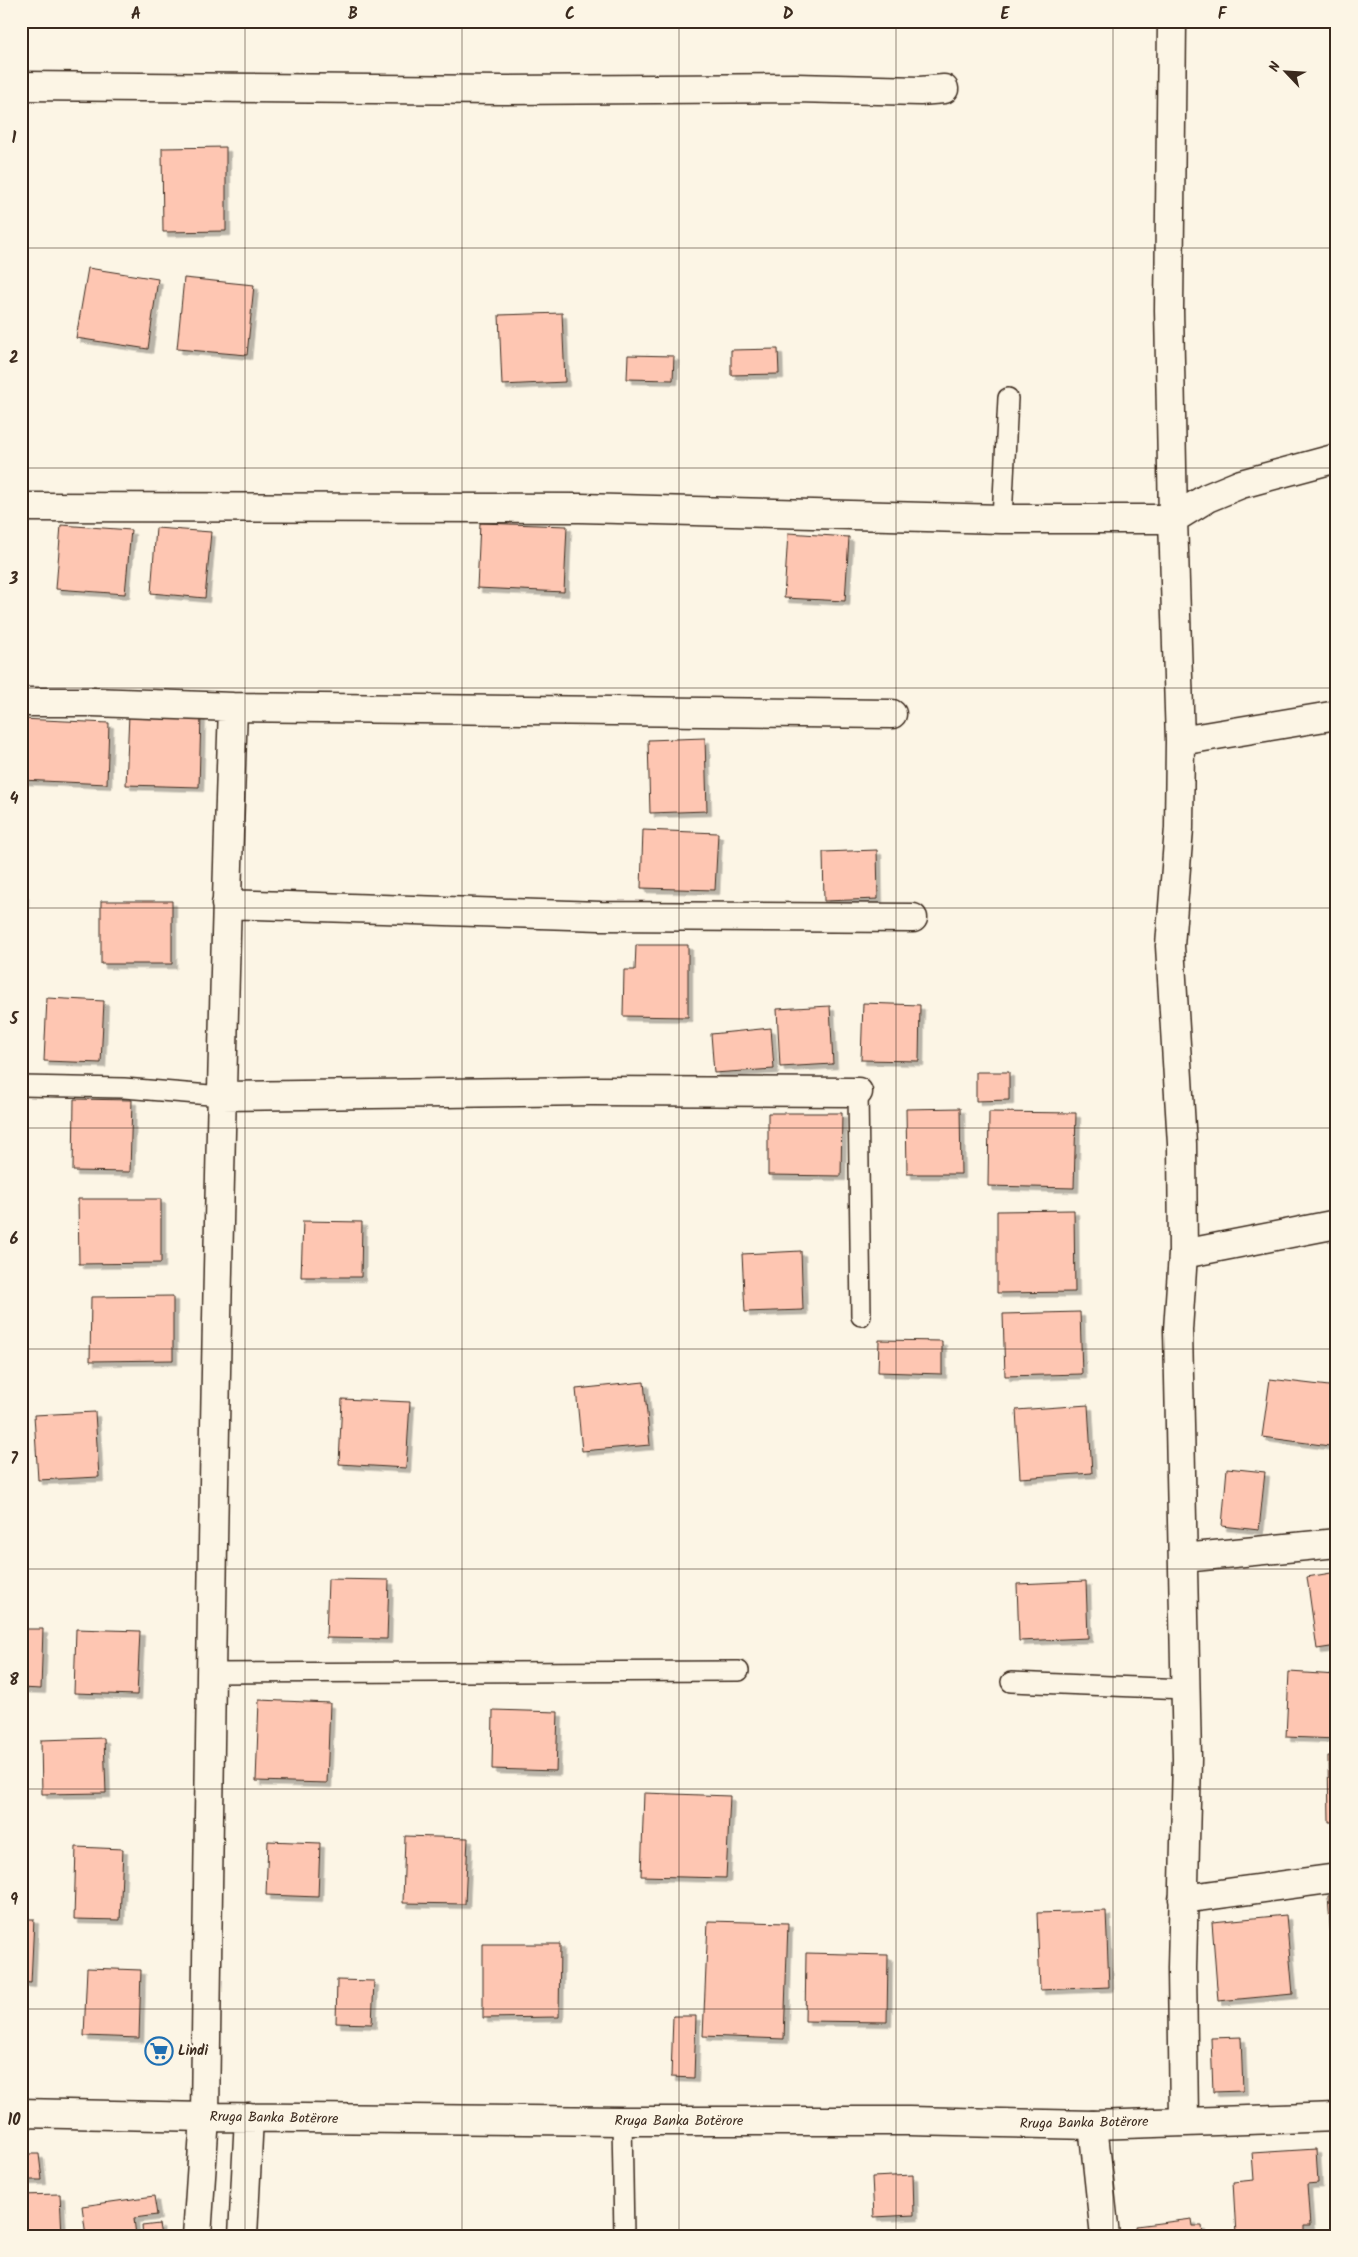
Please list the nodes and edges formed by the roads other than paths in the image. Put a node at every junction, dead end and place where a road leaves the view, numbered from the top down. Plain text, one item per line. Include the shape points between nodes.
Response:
1 (1172, 21) edge
2 (21, 86) edge
3 (944, 89) dead end
4 (1008, 398) dead end
5 (1337, 458) edge
6 (21, 507) edge
7 (1173, 519) junction
8 (1002, 520) junction
9 (21, 702) edge
10 (232, 707) junction
11 (892, 714) dead end
12 (1337, 715) edge
13 (1180, 741) junction
14 (226, 904) junction
15 (913, 918) dead end
16 (21, 1086) edge
17 (858, 1092) joint
18 (222, 1096) junction
19 (1337, 1224) edge
20 (1183, 1254) junction
21 (861, 1316) dead end
22 (1337, 1543) edge
23 (1183, 1558) junction
24 (739, 1671) dead end
25 (211, 1673) junction
26 (1010, 1682) dead end
27 (1186, 1689) junction
28 (1337, 1878) edge
29 (1183, 1899) junction
30 (21, 2112) edge
31 (205, 2117) junction
32 (250, 2117) junction
33 (1337, 2117) edge
34 (1184, 2120) junction
35 (622, 2121) junction
36 (1093, 2125) junction
37 (197, 2236) edge
38 (242, 2236) edge
39 (624, 2236) edge
40 (1105, 2236) edge

1 - 7 street via 1170,310
2 - 3 street via 493,90 795,88 920,92
4 - 8 lane
5 - 7 street via 1241,484 1207,498
6 - 8 street via 580,508
7 - 8 street
7 - 13 street
9 - 10 street
10 - 11 street
10 - 14 street
12 - 13 street
13 - 20 street via 1179,828 1170,946 1182,1144
14 - 15 street via 600,916
14 - 18 street
16 - 18 lane via 124,1088
17 - 18 street
17 - 21 lane
18 - 25 street
19 - 20 street
20 - 23 street via 1178,1330
22 - 23 street
23 - 27 street
24 - 25 lane
25 - 31 street
26 - 27 lane
27 - 29 street
28 - 29 street
29 - 34 street
30 - 31 street, Rruga Banka Botërore
31 - 32 street, Rruga Banka Botërore
31 - 37 street
32 - 35 street, Rruga Banka Botërore
32 - 38 street
33 - 34 street, Rruga Banka Botërore
34 - 36 street, Rruga Banka Botërore
35 - 36 street, Rruga Banka Botërore
35 - 39 lane
36 - 40 street

